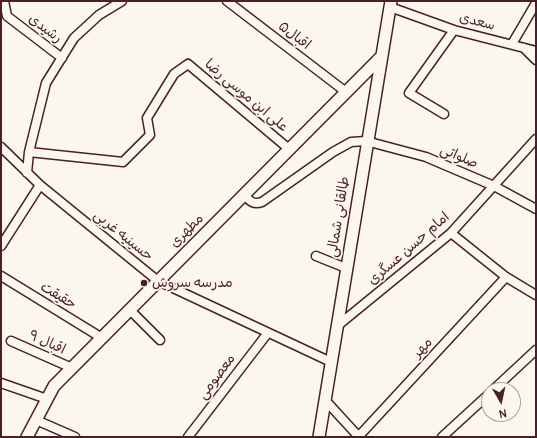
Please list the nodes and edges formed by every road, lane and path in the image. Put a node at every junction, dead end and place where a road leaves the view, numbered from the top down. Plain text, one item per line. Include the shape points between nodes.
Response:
1 (4, 1) edge
2 (122, 1) edge
3 (227, 1) edge
4 (536, 2) edge
5 (390, 4) edge
6 (454, 30) junction
7 (512, 44) junction
8 (523, 47) junction
9 (536, 51) edge
10 (382, 56) junction
11 (62, 58) junction
12 (536, 60) edge
13 (346, 92) junction
14 (444, 114) dead end
15 (536, 139) edge
16 (366, 141) junction
17 (1, 147) edge
18 (289, 149) junction
19 (29, 152) junction
20 (27, 173) junction
21 (40, 184) junction
22 (494, 186) junction
23 (244, 194) junction
24 (536, 210) edge
25 (451, 233) junction
26 (1, 246) edge
27 (316, 256) dead end
28 (346, 268) junction
29 (1, 276) edge
30 (506, 277) junction
31 (158, 281) junction
32 (536, 295) edge
33 (130, 310) junction
34 (336, 328) junction
35 (267, 334) junction
36 (102, 338) junction
37 (160, 340) dead end
38 (11, 341) dead end
39 (536, 350) edge
40 (331, 362) junction
41 (72, 368) junction
42 (502, 382) edge
43 (1, 383) edge
44 (48, 399) junction
45 (325, 400) junction
46 (481, 401) edge
47 (36, 420) junction
48 (359, 436) edge
49 (27, 437) edge
50 (75, 437) edge
51 (188, 437) edge
52 (319, 437) edge
53 (442, 437) edge

1 - 11 street, رشیدی via 7,16
2 - 11 street via 99,15 74,38
3 - 13 street, اقبال۵
4 - 7 street
5 - 6 street, سعدی
5 - 10 street, طالقانی شمالی
6 - 7 street, سعدی
6 - 14 street via 409,93
7 - 8 street, سعدی
8 - 9 street, سعدی
8 - 12 street
10 - 13 street, مطهری
10 - 16 street, طالقانی شمالی
11 - 19 street via 46,83
13 - 18 street, مطهری
15 - 22 street, امام حسن عسگری
16 - 22 street, صلواتی via 426,157
16 - 23 street via 351,142 333,152 262,202 256,204
16 - 28 street, طالقانی شمالی
17 - 20 street, حسینیه غربی
18 - 19 street, علی ابن موسی رضا via 188,64 174,74 147,118 150,135 123,162
18 - 23 street, مطهری
19 - 20 street
20 - 21 street, حسینیه غربی
21 - 26 street
21 - 31 street, حسینیه غربی
22 - 24 street, صلواتی
22 - 25 street, امام حسن عسگری
23 - 31 street, مطهری
25 - 30 street
25 - 34 street, امام حسن عسگری
27 - 28 street
28 - 34 street, طالقانی شمالی
29 - 36 street, حقیقت
30 - 32 street
30 - 48 street, مهر
31 - 33 street, مطهری
31 - 35 street, حسینیه غربی
33 - 36 street, مطهری
33 - 37 street
34 - 40 street, طالقانی شمالی
35 - 40 street, حسینیه غربی
35 - 51 street, معصومی
36 - 41 street, مطهری
38 - 41 street, اقبال ۹
39 - 42 street
40 - 45 street, طالقانی شمالی
41 - 44 street, مطهری via 54,386
43 - 44 street
44 - 47 street, مطهری
45 - 48 street
45 - 52 street, طالقانی شمالی
46 - 53 street
47 - 49 street, مطهری
47 - 50 street

